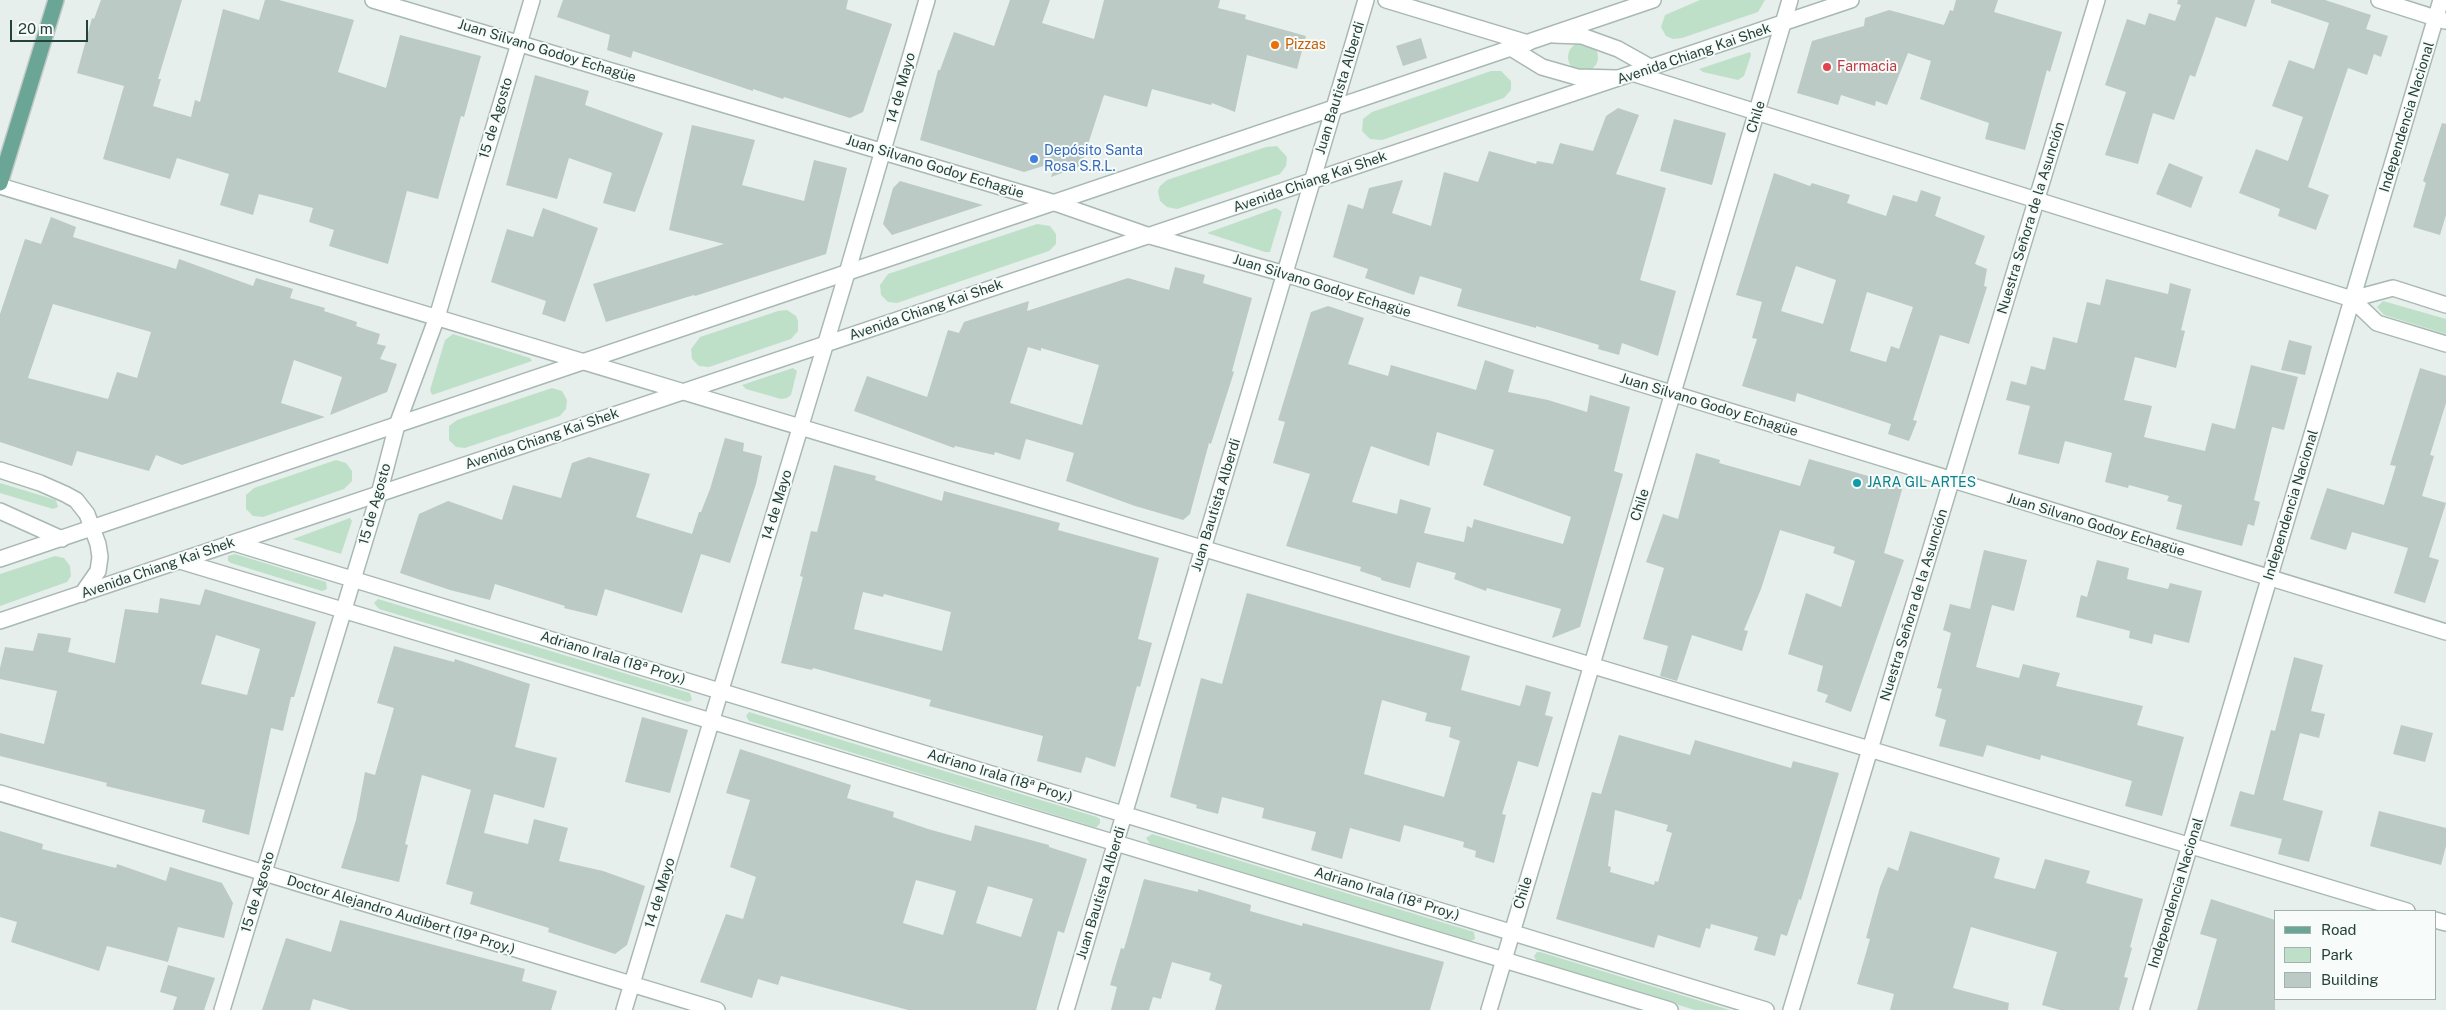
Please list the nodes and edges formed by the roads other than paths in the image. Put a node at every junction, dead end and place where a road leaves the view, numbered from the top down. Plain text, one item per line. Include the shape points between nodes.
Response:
1 (56, 0) edge
2 (372, 0) edge
3 (532, 0) edge
4 (927, 0) edge
5 (1366, 0) edge
6 (1386, 0) edge
7 (1653, 0) edge
8 (1790, 0) edge
9 (1851, 0) edge
10 (2097, 0) edge
11 (2379, 0) edge
12 (2441, 0) edge
13 (2441, 20) edge
14 (1784, 23) junction
15 (1547, 34) junction
16 (519, 43) junction
17 (1528, 43) junction
18 (1511, 48) junction
19 (1652, 68) junction
20 (1628, 76) junction
21 (1334, 108) junction
22 (1757, 112) junction
23 (883, 152) junction
24 (1312, 182) junction
25 (0, 184) edge
26 (2037, 200) junction
27 (1055, 203) junction
28 (1150, 236) junction
29 (847, 273) junction
30 (1285, 274) junction
31 (2352, 299) junction
32 (2446, 305) edge
33 (438, 316) junction
34 (2446, 344) edge
35 (825, 345) junction
36 (583, 362) junction
37 (682, 392) junction
38 (1673, 394) junction
39 (397, 425) junction
40 (801, 427) junction
41 (0, 470) edge
42 (1952, 480) junction
43 (379, 494) junction
44 (0, 511) edge
45 (92, 528) junction
46 (62, 539) junction
47 (234, 543) junction
48 (1203, 548) junction
49 (0, 559) edge
50 (180, 560) junction
51 (353, 578) junction
52 (2269, 578) junction
53 (82, 594) junction
54 (344, 608) junction
55 (0, 621) edge
56 (2446, 632) edge
57 (1592, 665) junction
58 (721, 691) junction
59 (712, 720) junction
60 (1870, 749) junction
61 (0, 793) edge
62 (1124, 814) junction
63 (1116, 842) junction
64 (2190, 845) junction
65 (263, 873) junction
66 (2404, 910) edge
67 (1512, 932) junction
68 (1504, 960) junction
69 (632, 984) junction
70 (222, 1010) edge
71 (624, 1010) edge
72 (717, 1010) edge
73 (1066, 1010) edge
74 (1488, 1010) edge
75 (1670, 1010) edge
76 (1766, 1010) edge
77 (1791, 1010) edge
78 (2141, 1010) edge

1 - 25 main road
2 - 16 street, Juan Silvano Godoy Echagüe
3 - 16 street, 15 de Agosto
4 - 23 street, 14 de Mayo
5 - 21 street, Juan Bautista Alberdi
6 - 17 street
7 - 15 street
8 - 14 street, Chile
9 - 14 street, Avenida Chiang Kai Shek
10 - 26 street, Nuestra Señora de la Asunción
11 - 13 street
12 - 13 street, Independencia Nacional
13 - 31 street, Independencia Nacional
14 - 19 street, Avenida Chiang Kai Shek
14 - 22 street, Chile
15 - 17 street
15 - 19 street via 1582,36 1618,49
16 - 23 street, Juan Silvano Godoy Echagüe
16 - 33 street, 15 de Agosto
17 - 18 street
18 - 20 street via 1542,67 1577,77
18 - 21 street
19 - 20 street, Avenida Chiang Kai Shek
20 - 22 street
20 - 24 street, Avenida Chiang Kai Shek
21 - 24 street, Juan Bautista Alberdi
21 - 27 street
22 - 26 street
22 - 38 street, Chile
23 - 27 street, Juan Silvano Godoy Echagüe
23 - 29 street, 14 de Mayo
24 - 28 street, Avenida Chiang Kai Shek
24 - 30 street, Juan Bautista Alberdi
25 - 33 street
26 - 31 street
26 - 42 street, Nuestra Señora de la Asunción
27 - 28 street, Juan Silvano Godoy Echagüe
27 - 29 street
28 - 30 street, Juan Silvano Godoy Echagüe
28 - 35 street, Avenida Chiang Kai Shek
29 - 35 street, 14 de Mayo
29 - 36 street
30 - 38 street, Juan Silvano Godoy Echagüe
30 - 48 street, Juan Bautista Alberdi
31 - 32 street via 2393,288
31 - 34 street via 2377,323
31 - 52 street, Independencia Nacional
33 - 36 street
33 - 39 street, 15 de Agosto
35 - 37 street, Avenida Chiang Kai Shek
35 - 40 street, 14 de Mayo
36 - 37 street
36 - 39 street
37 - 40 street
37 - 43 street, Avenida Chiang Kai Shek
38 - 42 street, Juan Silvano Godoy Echagüe
38 - 57 street, Chile
39 - 43 street, 15 de Agosto
39 - 45 street
40 - 48 street
40 - 58 street, 14 de Mayo
41 - 45 street via 40,482 76,500 87,514
42 - 52 street, Juan Silvano Godoy Echagüe
42 - 60 street, Nuestra Señora de la Asunción
43 - 47 street, Avenida Chiang Kai Shek
43 - 51 street, 15 de Agosto
44 - 46 street
45 - 46 street
45 - 53 street via 98,544 98,571
46 - 49 street
47 - 50 street, Avenida Chiang Kai Shek
47 - 51 street, Adriano Irala (18ª Proy.)
48 - 57 street
48 - 62 street, Juan Bautista Alberdi
50 - 53 street, Avenida Chiang Kai Shek
50 - 54 street, Adriano Irala (18ª Proy.)
51 - 54 street, 15 de Agosto
51 - 58 street, Adriano Irala (18ª Proy.)
52 - 56 street, Juan Silvano Godoy Echagüe
52 - 64 street, Independencia Nacional
53 - 55 street, Avenida Chiang Kai Shek
54 - 59 street, Adriano Irala (18ª Proy.)
54 - 65 street, 15 de Agosto
57 - 60 street
57 - 67 street, Chile
58 - 59 street, 14 de Mayo
58 - 62 street, Adriano Irala (18ª Proy.)
59 - 63 street, Adriano Irala (18ª Proy.)
59 - 69 street, 14 de Mayo
60 - 64 street
60 - 77 street, Nuestra Señora de la Asunción
61 - 65 street, Doctor Alejandro Audibert (19ª Proy.)
62 - 63 street, Juan Bautista Alberdi
62 - 67 street, Adriano Irala (18ª Proy.)
63 - 68 street, Adriano Irala (18ª Proy.)
63 - 73 street, Juan Bautista Alberdi
64 - 66 street
64 - 78 street, Independencia Nacional
65 - 69 street, Doctor Alejandro Audibert (19ª Proy.)
65 - 70 street, 15 de Agosto
67 - 68 street, Chile
67 - 76 street, Adriano Irala (18ª Proy.)
68 - 74 street, Chile
68 - 75 street, Adriano Irala (18ª Proy.)
69 - 71 street, 14 de Mayo
69 - 72 street, Doctor Alejandro Audibert (19ª Proy.)

